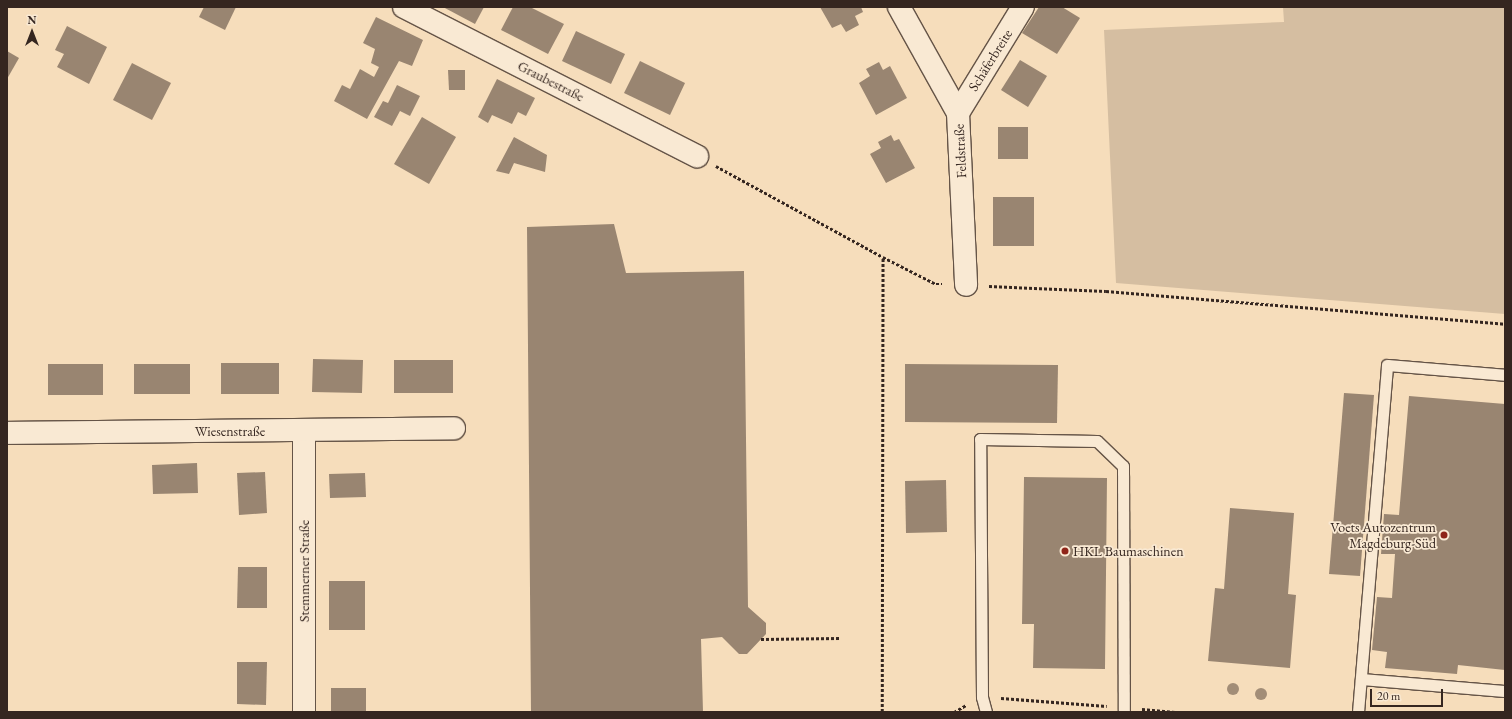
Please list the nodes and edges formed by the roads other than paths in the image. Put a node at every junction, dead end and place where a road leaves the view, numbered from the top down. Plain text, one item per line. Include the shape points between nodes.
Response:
1 (404, 7) edge
2 (899, 7) edge
3 (1023, 7) edge
4 (958, 113) junction
5 (697, 156) road end
6 (966, 285) road end
7 (1505, 375) edge
8 (454, 428) dead end
9 (304, 431) junction
10 (7, 433) edge
11 (1361, 679) junction
12 (1505, 691) edge
13 (1124, 710) edge
14 (304, 712) edge
15 (986, 712) edge
16 (1358, 712) edge

1 - 5 street, Graubestraße
2 - 4 street, Feldstraße
3 - 4 street, Schäferbreite
4 - 6 street, Feldstraße
7 - 11 lane via 1387,366
8 - 9 street, Wiesenstraße
9 - 10 street, Wiesenstraße
9 - 14 street, Stemmerner Straße
11 - 12 lane
11 - 16 lane
13 - 15 lane via 1123,466 1097,441 980,439 982,697

